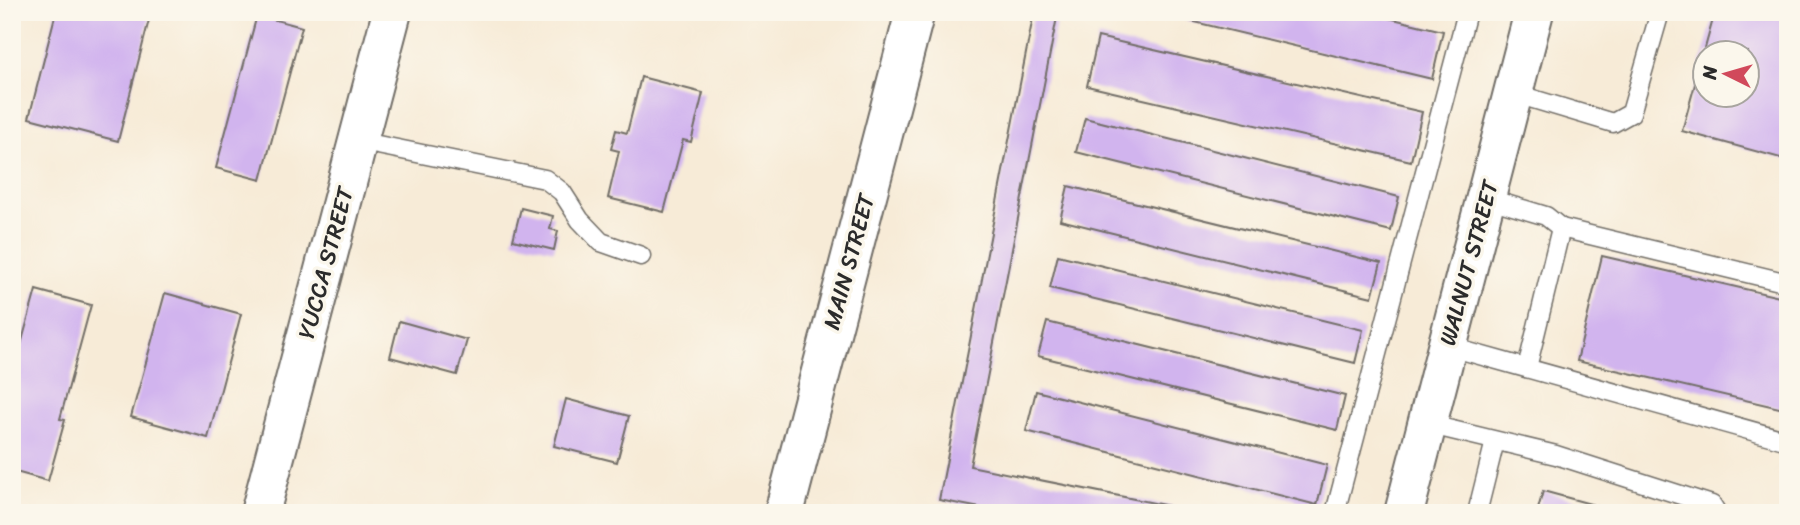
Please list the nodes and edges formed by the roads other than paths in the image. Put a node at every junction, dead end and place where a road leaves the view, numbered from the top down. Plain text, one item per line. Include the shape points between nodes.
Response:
1 (392, 12) edge
2 (915, 12) edge
3 (1466, 12) edge
4 (1534, 12) edge
5 (1660, 12) edge
6 (1513, 93) junction
7 (358, 141) junction
8 (1486, 198) junction
9 (1561, 228) junction
10 (641, 256) dead end
11 (1788, 283) edge
12 (1447, 346) junction
13 (1527, 368) junction
14 (1427, 424) junction
15 (1788, 440) edge
16 (1495, 441) junction
17 (260, 513) edge
18 (784, 513) edge
19 (1335, 513) edge
20 (1404, 513) edge
21 (1477, 513) edge
22 (1717, 513) edge

1 - 7 street, YUCCA STREET
2 - 18 street, MAIN STREET
3 - 19 lane
4 - 6 street, WALNUT STREET
5 - 6 lane via 1631,113 1613,123
6 - 8 street, WALNUT STREET
7 - 10 lane via 545,179 562,192 601,242
7 - 17 street, YUCCA STREET
8 - 9 lane via 1546,216
8 - 12 street, WALNUT STREET
9 - 11 lane
9 - 13 lane
12 - 13 lane
12 - 14 street, WALNUT STREET
13 - 15 lane
14 - 16 lane
14 - 20 street, WALNUT STREET
16 - 21 lane
16 - 22 lane via 1556,455 1713,505

